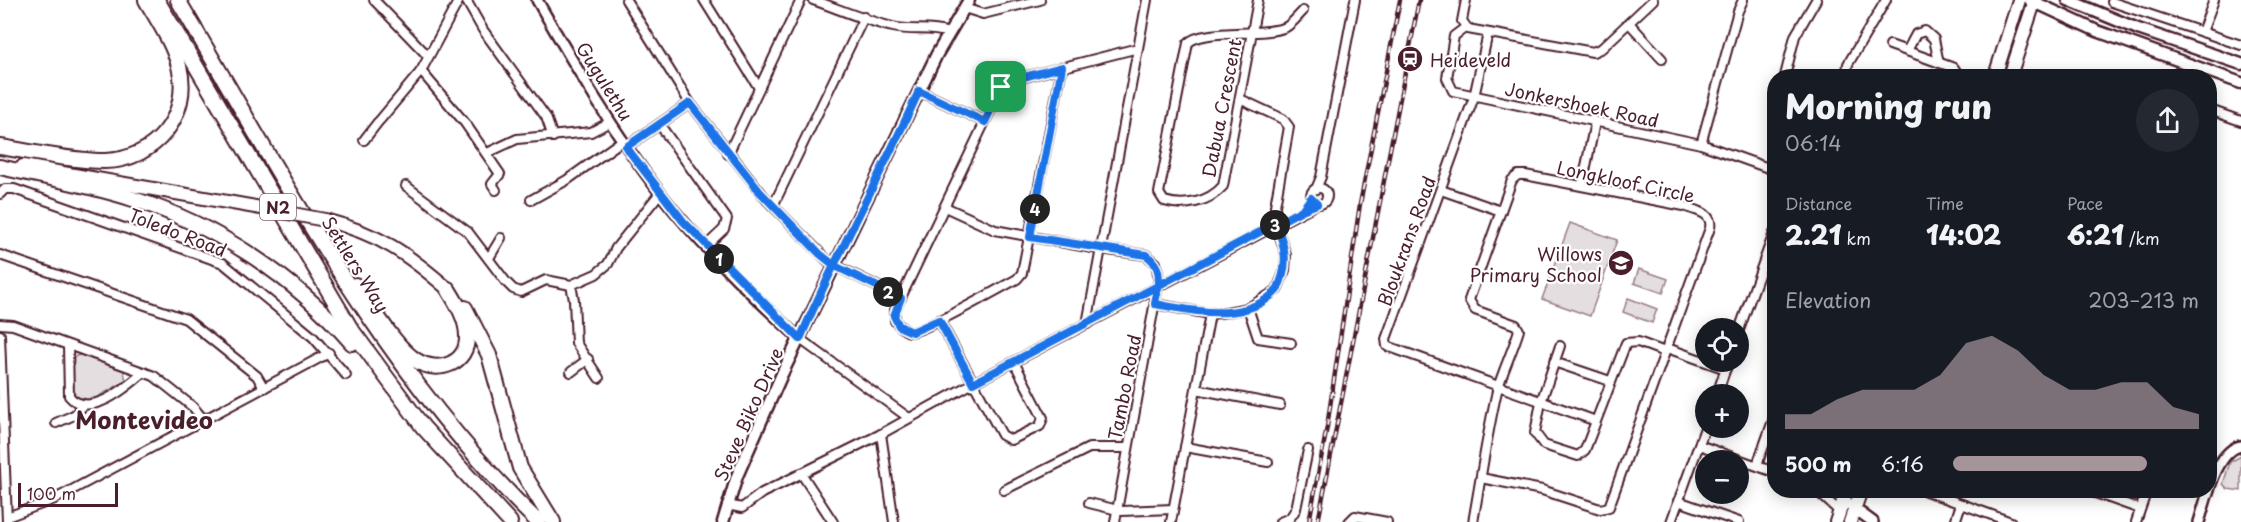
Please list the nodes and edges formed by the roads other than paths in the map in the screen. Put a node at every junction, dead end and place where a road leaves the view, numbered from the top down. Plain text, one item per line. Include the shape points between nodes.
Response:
1 (146, 0) edge
2 (157, 0) edge
3 (178, 0) edge
4 (374, 0) edge
5 (459, 0) edge
6 (466, 0) edge
7 (537, 0) edge
8 (626, 0) edge
9 (704, 0) edge
10 (801, 0) edge
11 (813, 0) edge
12 (1040, 0) edge
13 (1147, 0) edge
14 (1258, 0) edge
15 (1355, 0) edge
16 (1466, 0) edge
17 (1653, 0) edge
18 (1816, 0) edge
19 (1886, 0) edge
20 (2019, 0) edge
21 (2068, 0) edge
22 (2214, 0) edge
23 (1740, 1) edge
24 (2033, 1) edge
25 (2112, 2) dead end
26 (966, 4) edge
27 (2129, 4) edge
28 (1303, 11) dead end
29 (864, 17) junction
30 (1629, 23) junction
31 (1466, 27) junction
32 (1252, 31) junction
33 (2202, 32) junction
34 (949, 33) junction
35 (1488, 33) junction
36 (1890, 45) dead end
37 (2241, 45) edge
38 (1138, 48) junction
39 (1907, 51) junction
40 (428, 56) junction
41 (1662, 59) dead end
42 (1939, 63) junction
43 (2241, 64) edge
44 (1062, 67) junction
45 (1787, 69) edge
46 (1847, 69) edge
47 (1953, 69) edge
48 (1997, 69) edge
49 (2012, 69) edge
50 (2202, 69) edge
51 (420, 71) junction
52 (2217, 74) edge
53 (2241, 83) edge
54 (759, 88) junction
55 (919, 91) junction
56 (1474, 97) junction
57 (1240, 99) junction
58 (690, 103) junction
59 (2217, 112) edge
60 (2241, 121) edge
61 (610, 122) junction
62 (985, 122) junction
63 (1595, 122) junction
64 (660, 125) junction
65 (553, 137) junction
66 (364, 140) dead end
67 (625, 144) junction
68 (1701, 144) junction
69 (0, 147) edge
70 (0, 152) edge
71 (487, 153) junction
72 (728, 154) junction
73 (0, 161) edge
74 (0, 167) edge
75 (1767, 168) edge
76 (116, 180) junction
77 (406, 186) dead end
78 (1582, 186) junction
79 (1319, 189) junction
80 (496, 190) dead end
81 (1441, 190) junction
82 (660, 193) junction
83 (0, 194) edge
84 (531, 200) dead end
85 (1314, 201) junction
86 (773, 206) junction
87 (945, 207) junction
88 (1501, 211) junction
89 (1276, 224) junction
90 (313, 230) junction
91 (1030, 237) junction
92 (501, 238) dead end
93 (706, 246) junction
94 (1100, 249) junction
95 (0, 255) edge
96 (1767, 255) edge
97 (489, 258) junction
98 (835, 266) junction
99 (571, 285) junction
100 (1157, 285) junction
101 (448, 289) junction
102 (901, 298) junction
103 (1155, 304) junction
104 (1248, 308) junction
105 (1210, 314) junction
106 (1744, 318) edge
107 (939, 320) junction
108 (0, 324) edge
109 (1087, 324) junction
110 (0, 335) edge
111 (798, 337) junction
112 (1290, 343) dead end
113 (68, 346) junction
114 (1560, 346) dead end
115 (1666, 350) junction
116 (329, 353) junction
117 (1695, 357) edge
118 (588, 359) junction
119 (1014, 362) junction
120 (1554, 362) junction
121 (144, 372) junction
122 (571, 372) dead end
123 (346, 375) dead end
124 (599, 378) dead end
125 (1610, 381) junction
126 (973, 383) junction
127 (1498, 387) junction
128 (264, 388) junction
129 (1196, 389) junction
130 (1542, 402) junction
131 (84, 405) junction
132 (1280, 405) dead end
133 (408, 408) junction
134 (909, 418) junction
135 (204, 420) junction
136 (1596, 421) junction
137 (56, 423) dead end
138 (881, 434) junction
139 (1767, 437) edge
140 (1702, 438) edge
141 (1699, 445) junction
142 (2241, 446) edge
143 (1185, 447) junction
144 (1128, 448) junction
145 (1308, 450) dead end
146 (1268, 462) dead end
147 (1757, 465) junction
148 (1767, 469) edge
149 (2217, 471) edge
150 (801, 473) junction
151 (1481, 478) junction
152 (1004, 490) dead end
153 (1858, 498) edge
154 (1945, 498) edge
155 (2109, 498) edge
156 (2144, 498) edge
157 (2206, 498) edge
158 (1678, 501) junction
159 (1089, 503) dead end
160 (1961, 504) junction
161 (727, 505) junction
162 (1841, 506) edge
163 (1173, 509) junction
164 (2140, 509) junction
165 (1117, 510) junction
166 (1852, 518) edge
167 (7, 519) edge
168 (510, 522) edge
169 (538, 522) edge
170 (553, 522) edge
171 (723, 522) edge
172 (833, 522) edge
173 (894, 522) edge
174 (1115, 522) edge
175 (1171, 522) edge
176 (1280, 522) edge
177 (1349, 522) edge
178 (1387, 522) edge
179 (1473, 522) edge
180 (1671, 522) edge
181 (1739, 522) edge
182 (1873, 522) edge
183 (1955, 522) edge
184 (2011, 522) edge
185 (2136, 522) edge
186 (2199, 522) edge

1 - 69 highway via 180,68 180,101 167,131 142,152 110,160
2 - 133 highway, Settlers Way / N2 via 325,288
3 - 90 highway, Settlers Way / N2
4 - 40 street
5 - 40 street
6 - 65 street via 546,117
7 - 61 street, Gugulethu
8 - 58 street
9 - 54 street
10 - 54 street
11 - 29 street
12 - 26 street via 983,14
13 - 38 street
14 - 32 street, Dabua Crescent
15 - 79 street
16 - 31 street via 1462,18
17 - 30 street
18 - 45 street via 1798,29
19 - 46 street
20 - 48 main road
21 - 43 main road
22 - 33 street
23 - 68 street
24 - 49 main road
24 - 50 main road via 2097,31
25 - 27 street
26 - 34 main road, Steve Biko Drive
27 - 33 street
28 - 32 street via 1287,27
29 - 34 street via 892,27 931,27
29 - 86 street
30 - 35 street via 1593,52
30 - 41 street
31 - 35 street
31 - 56 street, Jonkershoek Road via 1454,36 1448,83 1453,92
32 - 57 street, Dabua Crescent
32 - 57 street, Dabua Crescent via 1196,38 1188,43 1160,183 1162,200 1187,205 1220,189
33 - 37 street
34 - 55 main road, Steve Biko Drive
35 - 56 street, Bloukrans Road
36 - 39 street
38 - 44 street
38 - 94 street
39 - 42 street
39 - 42 street via 1916,34 1925,31 1934,39
40 - 51 street
42 - 47 street
44 - 62 street via 1005,83
44 - 91 street
51 - 66 street
51 - 71 street
52 - 53 main road
54 - 72 street
55 - 62 street
55 - 98 main road, Steve Biko Drive
56 - 63 street, Jonkershoek Road
56 - 81 street, Bloukrans Road
57 - 89 street via 1283,119 1289,127 1275,206
58 - 64 street
58 - 72 street
59 - 60 street
61 - 65 street via 591,132
61 - 67 street, Gugulethu
62 - 87 street
63 - 68 street, Jonkershoek Road
63 - 78 street
64 - 67 street
64 - 93 street via 727,219 726,226
65 - 71 street via 517,139
67 - 82 street, Gugulethu
67 - 84 street
68 - 75 street, Jonkershoek Road
70 - 76 main road
71 - 80 street via 500,174 492,184
72 - 86 street
73 - 76 main road
74 - 133 highway via 134,199 232,242 317,307
76 - 101 main road, bridge via 325,220 371,234 420,264
77 - 97 street via 463,227
78 - 88 street, Longkloof Circle via 1518,175 1511,182
78 - 115 street, Longkloof Circle via 1684,206 1710,219
79 - 85 street via 1311,193
79 - 85 street via 1326,193 1326,199
81 - 88 street
81 - 127 street, Bloukrans Road via 1386,339 1387,346
82 - 93 street, Gugulethu
82 - 99 street via 605,267
83 - 116 street, Toledo Road via 14,189 222,262
85 - 89 street
86 - 98 street
87 - 91 street, Tambo Road via 987,227
87 - 102 street
88 - 127 street, Longkloof Circle via 1469,300 1475,310 1518,328
89 - 100 street
89 - 104 street via 1286,255 1284,276 1273,295
90 - 101 highway via 401,347 427,366 453,363 466,345 465,324
90 - 169 highway, Settlers Way / N2 via 415,384 476,457
91 - 94 street, Tambo Road
91 - 107 street via 1024,270 1017,279
92 - 97 street
93 - 111 street, Gugulethu
94 - 100 street, Tambo Road via 1146,255 1158,267
94 - 109 street
95 - 128 street via 186,319 257,376
96 - 106 street
97 - 99 street via 516,291 550,280
98 - 102 street
98 - 111 main road, Steve Biko Drive
99 - 118 street via 576,343
100 - 103 street, Tambo Road
100 - 109 street
101 - 170 highway via 477,327 489,356 520,468
102 - 107 street via 895,321 908,331 917,331
103 - 105 street
103 - 144 street, Tambo Road
104 - 105 street
104 - 112 street via 1258,338
105 - 129 street
107 - 126 street
108 - 113 street via 13,325
109 - 119 street
110 - 167 street
111 - 134 street
111 - 161 main road, Steve Biko Drive
113 - 121 street
113 - 131 street via 68,392
114 - 120 street
115 - 117 street
115 - 125 street via 1638,342 1626,343
115 - 151 street, Longkloof Circle via 1607,508
116 - 123 street, Toledo Road
116 - 128 street
118 - 122 street
118 - 124 street
119 - 126 street
119 - 126 street via 1043,418 1040,426 1014,440 1005,439
120 - 125 street
120 - 130 street
121 - 131 street via 126,387 94,404
121 - 135 street via 161,379
125 - 136 street
126 - 134 street
127 - 130 street
127 - 151 street, Longkloof Circle
128 - 135 street
129 - 132 street
129 - 143 street
130 - 136 street
130 - 136 street via 1536,438 1575,456 1585,450
131 - 137 street via 74,415
133 - 168 highway, Settlers Way / N2
134 - 138 street
135 - 167 street via 55,499
138 - 150 street
138 - 173 street
139 - 147 street
140 - 141 street
141 - 147 street
141 - 158 street
142 - 149 street via 2224,456
143 - 146 street
143 - 163 street
144 - 152 street via 1089,448
144 - 165 street, Tambo Road
145 - 176 street via 1298,503 1290,518
147 - 148 street
150 - 161 street via 742,508
150 - 172 street
151 - 179 street, Longkloof Circle
153 - 166 main road
154 - 160 street
155 - 164 street
156 - 164 street
157 - 186 street
158 - 180 street
158 - 181 street
159 - 165 street
160 - 183 street
160 - 184 street
161 - 171 main road, Steve Biko Drive
162 - 166 street
163 - 165 street
163 - 175 street
164 - 185 street
165 - 174 street, Tambo Road
166 - 182 street
177 - 178 street via 1355,516

